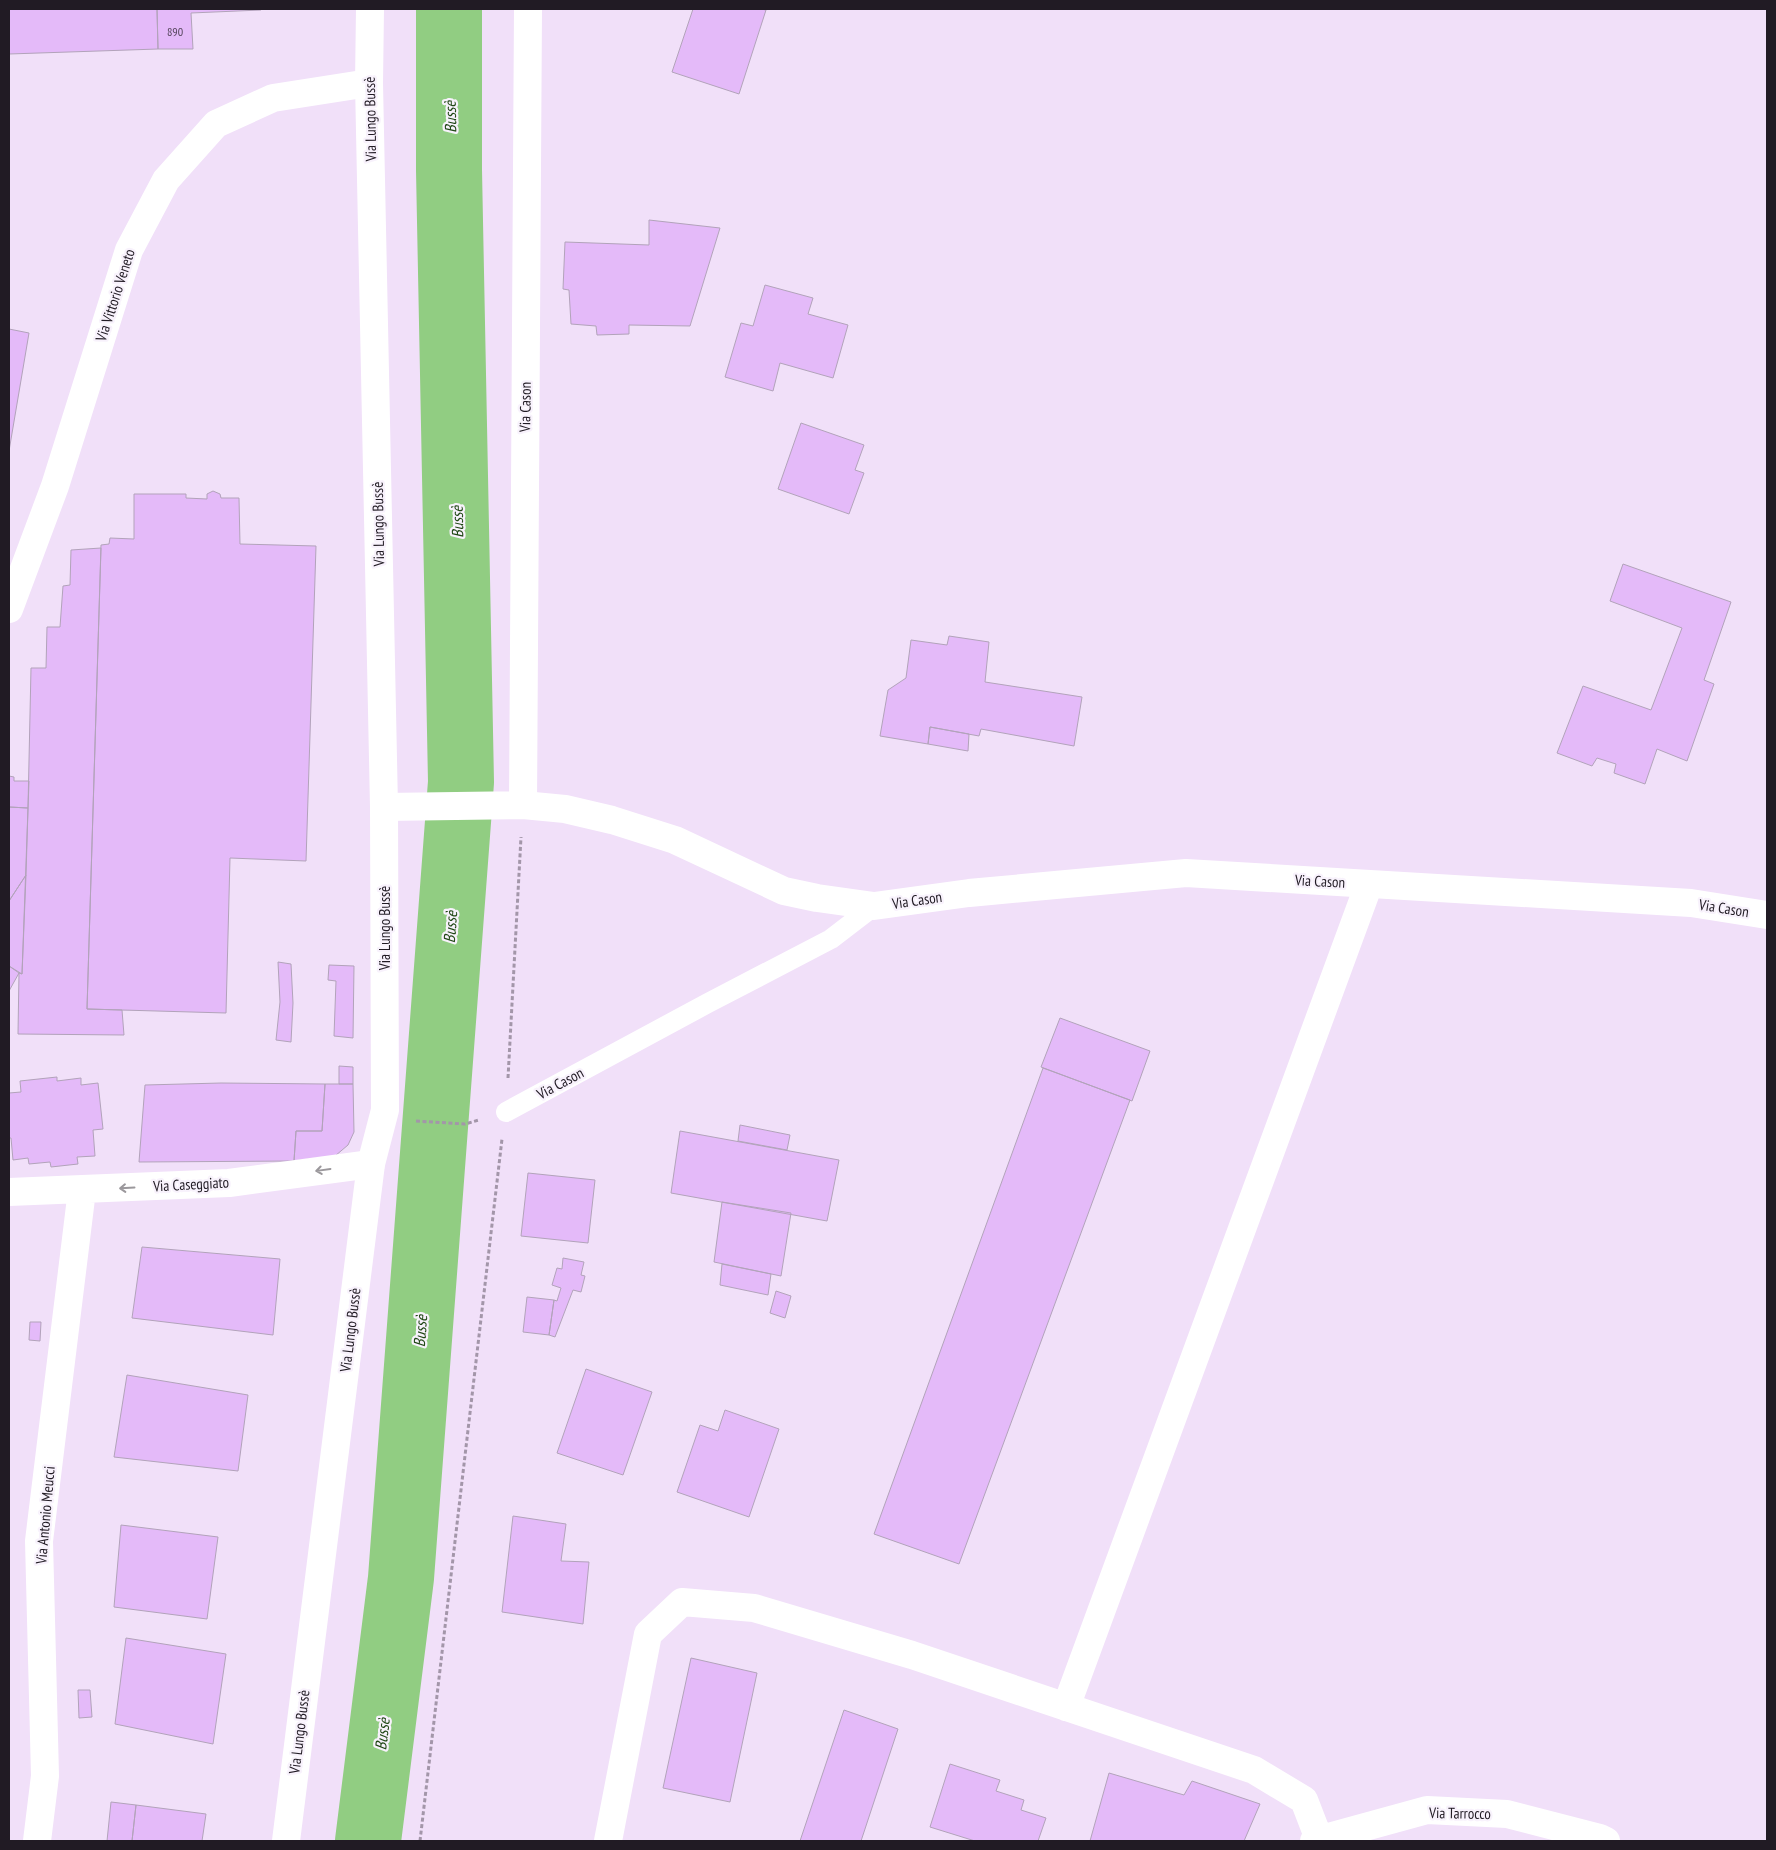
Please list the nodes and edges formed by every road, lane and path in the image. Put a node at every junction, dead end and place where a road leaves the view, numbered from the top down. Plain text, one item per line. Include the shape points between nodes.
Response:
1 (370, 9) edge
2 (528, 9) edge
3 (369, 83) junction
4 (9, 609) edge
5 (523, 804) junction
6 (384, 807) junction
7 (1369, 884) junction
8 (874, 906) junction
9 (1767, 915) edge
10 (385, 1110) junction
11 (506, 1112) junction
12 (372, 1164) junction
13 (82, 1190) junction
14 (9, 1192) edge
15 (1066, 1707) junction
16 (1316, 1840) edge
17 (37, 1841) edge
18 (286, 1841) edge
19 (420, 1841) edge
20 (608, 1841) edge
21 (1606, 1841) edge

1 - 3 street, Via Lungo Bussè
2 - 5 street, Via Cason
3 - 4 street, Via Vittorio Veneto via 273,98 216,124 166,180 129,250 55,486
3 - 6 street, Via Lungo Bussè
5 - 6 street
5 - 8 street, Via Cason via 612,820 675,840 784,891
5 - 11 path
6 - 10 street, Via Lungo Bussè
7 - 8 street, Via Cason via 1186,874 969,893
7 - 9 street, Via Cason via 1691,903
7 - 15 street
8 - 11 lane, Via Cason via 831,939
10 - 11 path via 405,1120 465,1124
10 - 12 street, Via Lungo Bussè
11 - 19 path
12 -> 13 street, Via Caseggiato via 229,1183
12 - 18 street, Via Lungo Bussè
13 - 14 street, Via Caseggiato
13 - 17 street, Via Antonio Meucci via 39,1541 46,1776
15 - 16 street via 1254,1770 1304,1800
15 - 20 street via 912,1655 754,1608 682,1602 648,1634
16 - 21 street, Via Tarrocco via 1427,1810 1507,1814

